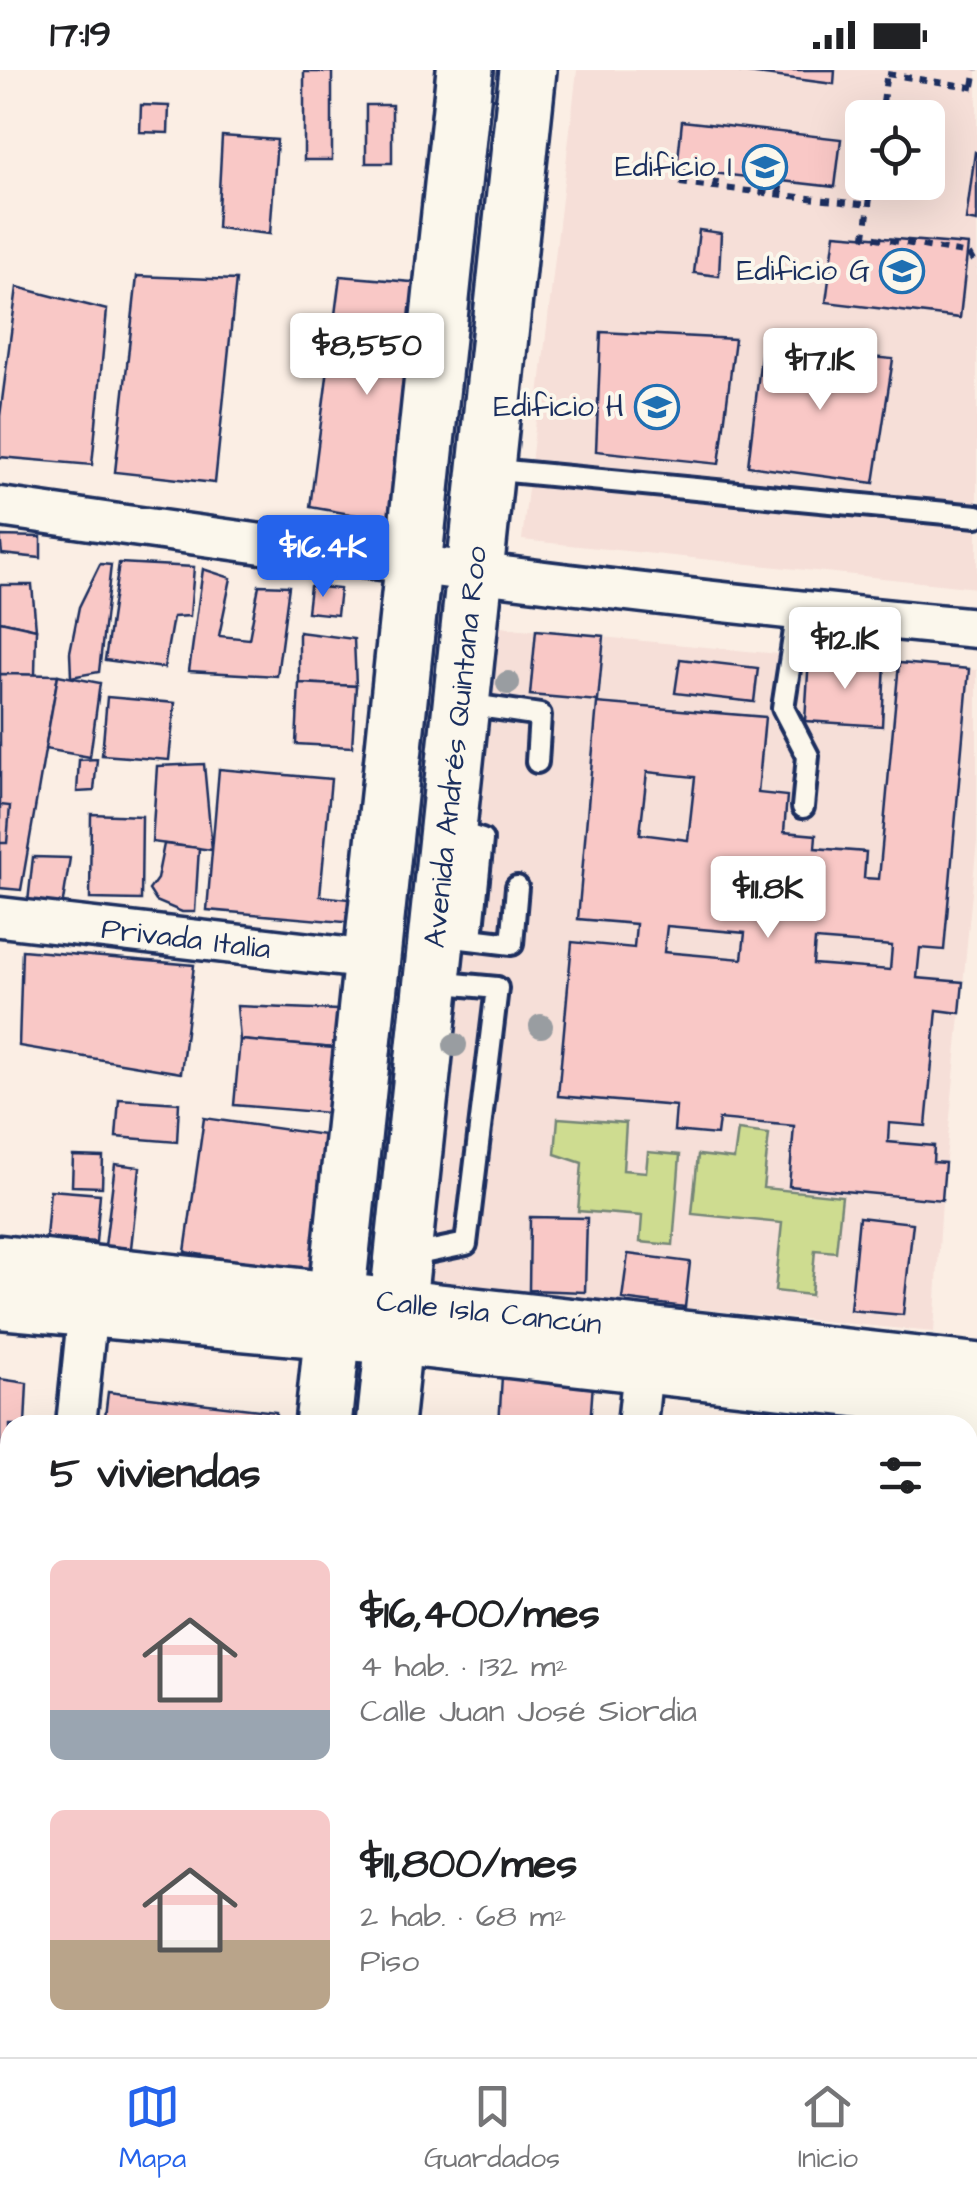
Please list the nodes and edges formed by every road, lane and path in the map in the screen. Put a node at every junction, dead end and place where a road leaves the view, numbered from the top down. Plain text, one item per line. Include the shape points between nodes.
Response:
1 (465, 70) edge
2 (528, 70) edge
3 (976, 70) edge
4 (887, 72) edge
5 (975, 87) edge
6 (883, 100) edge
7 (717, 174) dead end
8 (781, 181) dead end
9 (680, 183) dead end
10 (715, 187) junction
11 (779, 194) junction
12 (870, 200) edge
13 (869, 205) junction
14 (977, 268) edge
15 (486, 470) junction
16 (0, 507) edge
17 (977, 516) edge
18 (413, 566) junction
19 (475, 572) junction
20 (798, 612) junction
21 (977, 628) edge
22 (461, 703) junction
23 (537, 762) dead end
24 (803, 807) dead end
25 (517, 887) dead end
26 (0, 917) edge
27 (446, 952) junction
28 (372, 960) junction
29 (0, 1260) edge
30 (90, 1292) junction
31 (398, 1300) junction
32 (0, 1304) edge
33 (334, 1316) junction
34 (643, 1368) junction
35 (976, 1382) edge
36 (77, 1415) edge
37 (323, 1415) edge
38 (386, 1415) edge
39 (638, 1415) edge
40 (972, 1415) edge

1 - 18 main road, Avenida Andrés Quintana Roo
2 - 15 main road, Avenida Andrés Quintana Roo
3 - 5 path
4 - 5 path
4 - 6 path
7 - 10 path
8 - 11 path
9 - 10 path
10 - 11 path
11 - 13 path
12 - 13 path
13 - 14 path via 865,236 969,254
15 - 17 lane
15 - 19 main road, Avenida Andrés Quintana Roo
16 - 18 street
18 - 19 street
18 - 28 main road, Avenida Andrés Quintana Roo
19 - 20 street
19 - 22 main road, Avenida Andrés Quintana Roo
20 - 21 street
20 - 24 lane via 783,708 808,756
22 - 23 lane via 540,715
22 - 27 main road, Avenida Andrés Quintana Roo via 448,829
25 - 27 lane via 512,944
26 - 28 street, Privada Italia
27 - 31 main road, Avenida Andrés Quintana Roo
28 - 33 main road, Avenida Andrés Quintana Roo
29 - 30 street, Calle Isla Cancún
30 - 32 street, Calle Isla Cancún
30 - 33 street, Calle Isla Cancún
30 - 36 street
31 - 33 street, Calle Isla Cancún
31 - 34 street, Calle Isla Cancún
31 - 35 street, Calle Isla Cancún
31 - 38 main road, Avenida Andrés Quintana Roo
33 - 37 main road, Avenida Andrés Quintana Roo
34 - 35 street, Calle Isla Cancún
34 - 39 street
35 - 40 street

